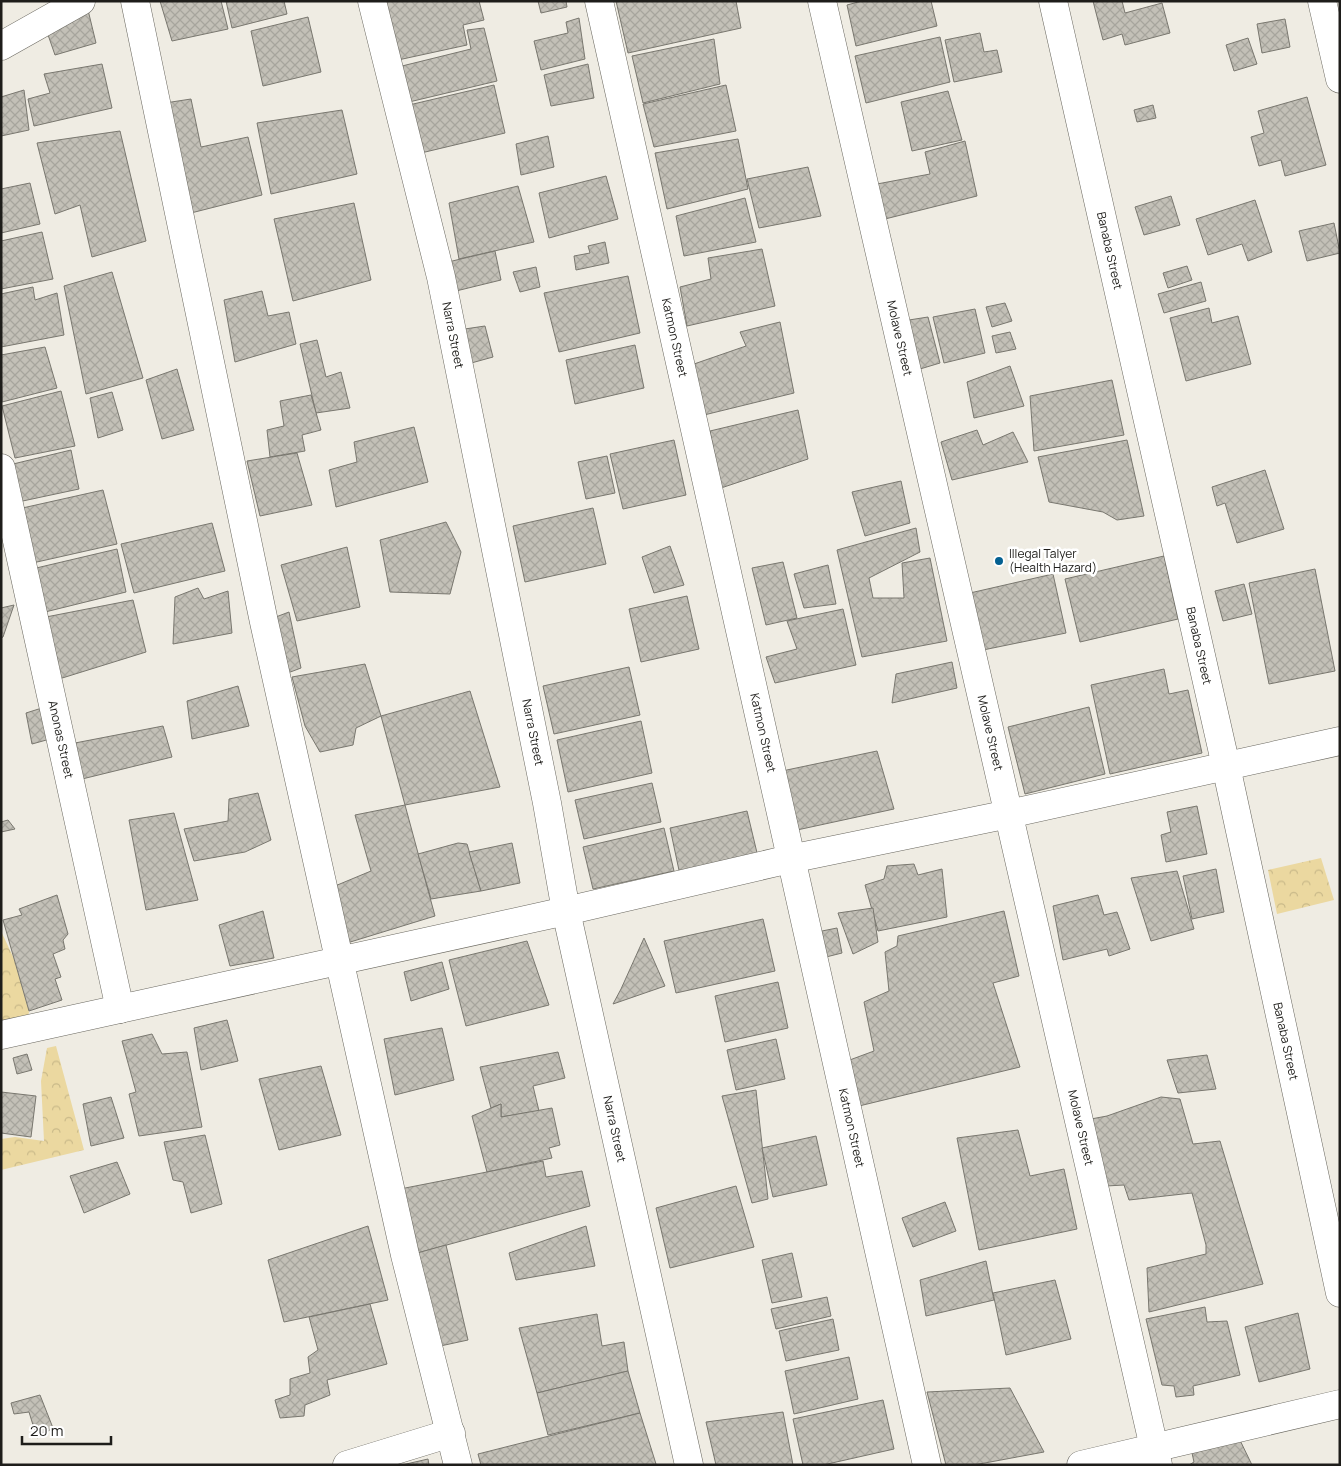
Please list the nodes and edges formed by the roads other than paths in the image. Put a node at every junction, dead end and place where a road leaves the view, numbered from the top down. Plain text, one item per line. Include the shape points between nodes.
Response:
1 (81, 1) edge
2 (135, 1) edge
3 (372, 1) edge
4 (599, 1) edge
5 (822, 1) edge
6 (1053, 1) edge
7 (1322, 1) edge
8 (1, 46) edge
9 (1340, 78) edge
10 (1, 468) edge
11 (1340, 742) edge
12 (1226, 766) junction
13 (1010, 814) junction
14 (790, 859) junction
15 (566, 911) junction
16 (340, 961) junction
17 (120, 1009) junction
18 (1, 1035) edge
19 (1340, 1293) edge
20 (1340, 1404) edge
21 (451, 1433) junction
22 (1156, 1456) edge
23 (347, 1465) edge
24 (458, 1465) edge
25 (689, 1465) edge
26 (927, 1465) edge
27 (1081, 1465) edge

1 - 8 street
2 - 16 street via 264,622
3 - 15 street, Narra Street via 441,277
4 - 14 street, Katmon Street
5 - 13 street, Molave Street
6 - 12 street, Banaba Street
7 - 9 street
10 - 17 street, Anonas Street
11 - 12 street
12 - 13 street
12 - 19 street, Banaba Street
13 - 14 street
13 - 22 street, Molave Street
14 - 15 street
14 - 26 street, Katmon Street
15 - 16 street
15 - 25 street, Narra Street
16 - 17 street
16 - 21 street via 405,1255
17 - 18 street
20 - 22 street
21 - 23 street
21 - 24 street
22 - 27 street

